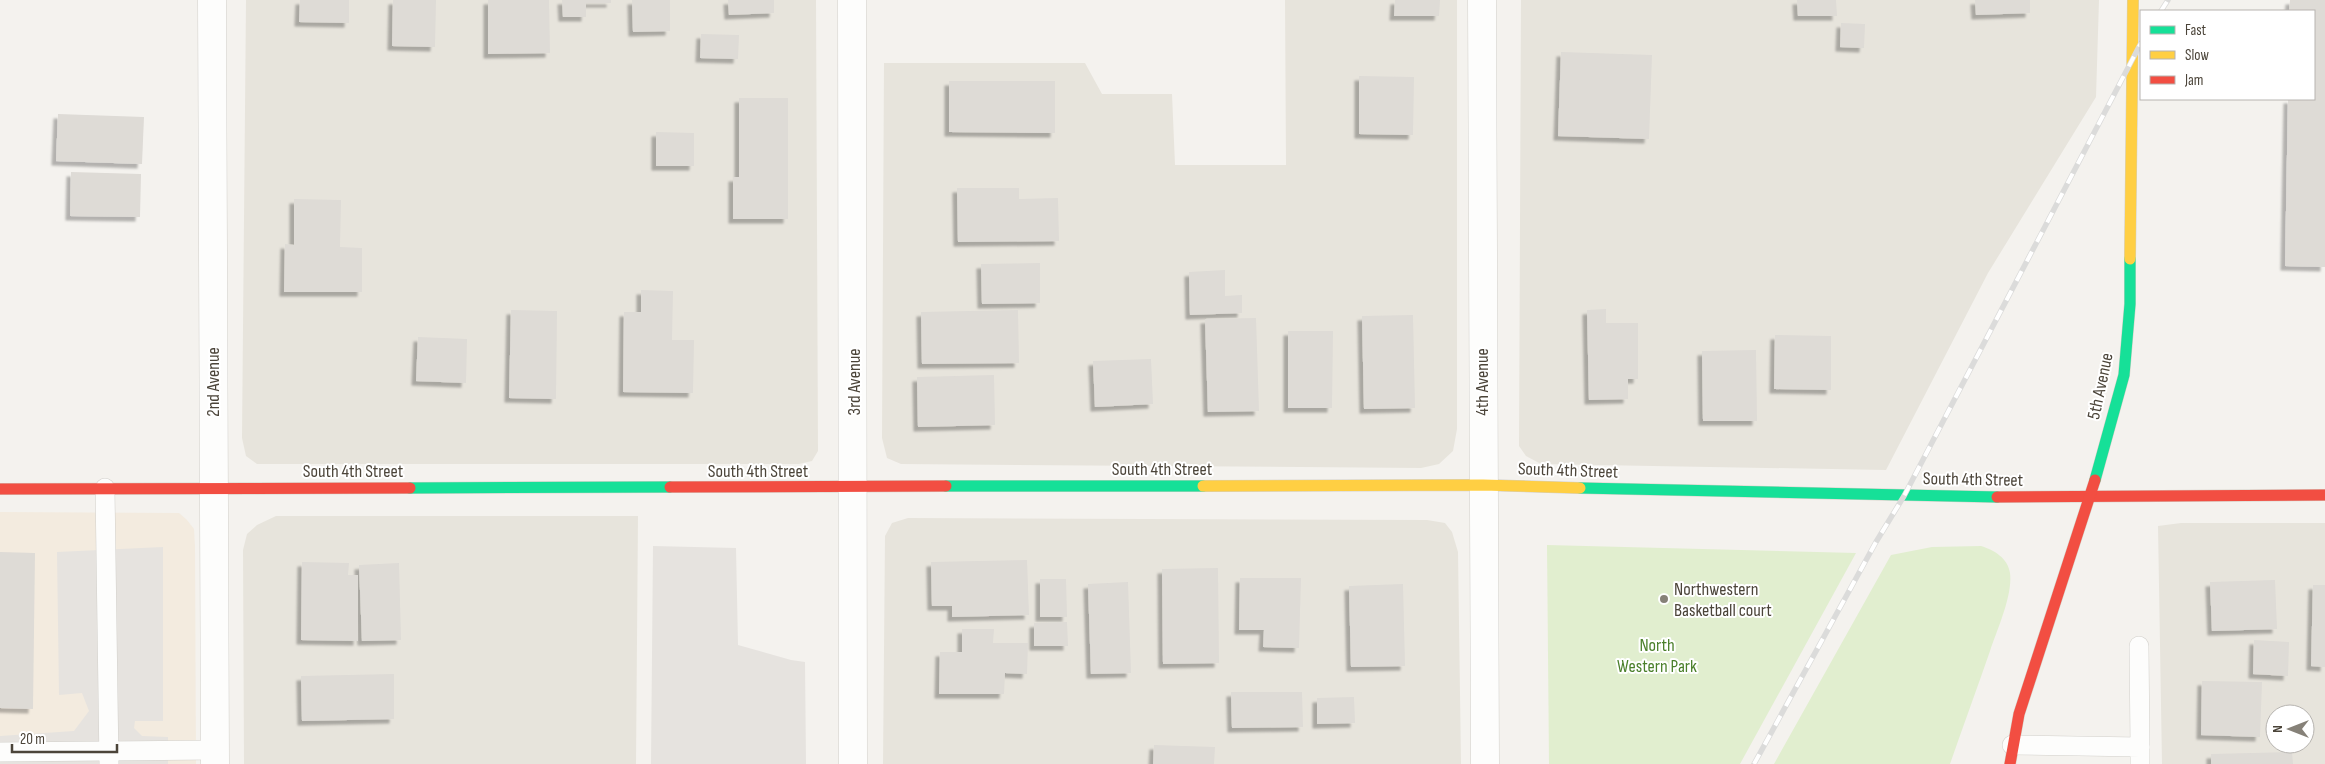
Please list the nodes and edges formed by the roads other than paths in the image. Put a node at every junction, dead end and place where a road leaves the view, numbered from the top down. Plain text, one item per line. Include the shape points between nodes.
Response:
1 (212, 0) edge
2 (852, 0) edge
3 (1482, 0) edge
4 (2133, 0) edge
5 (1482, 485) junction
6 (104, 488) junction
7 (854, 488) junction
8 (0, 489) edge
9 (214, 490) junction
10 (2325, 495) edge
11 (2090, 498) junction
12 (2139, 646) dead end
13 (2012, 745) junction
14 (0, 752) edge
15 (2140, 755) edge
16 (109, 757) edge
17 (215, 757) edge
18 (853, 764) edge
19 (1485, 764) edge
20 (2010, 764) edge

1 - 9 street, 2nd Avenue
2 - 7 street, 3rd Avenue
3 - 5 street, 4th Avenue
4 - 11 street, 5th Avenue via 2130,304 2124,375
5 - 7 street, South 4th Street
5 - 11 street, South 4th Street
5 - 19 street, 4th Avenue
6 - 8 street, South 4th Street
6 - 9 street, South 4th Street
6 - 16 lane
7 - 9 street, South 4th Street
7 - 18 street, 3rd Avenue
9 - 17 street, 2nd Avenue
10 - 11 street, South 4th Street
11 - 13 street, 5th Avenue via 2019,714
12 - 15 lane
13 - 15 lane
13 - 20 street, 5th Avenue
14 - 16 lane
16 - 17 lane

